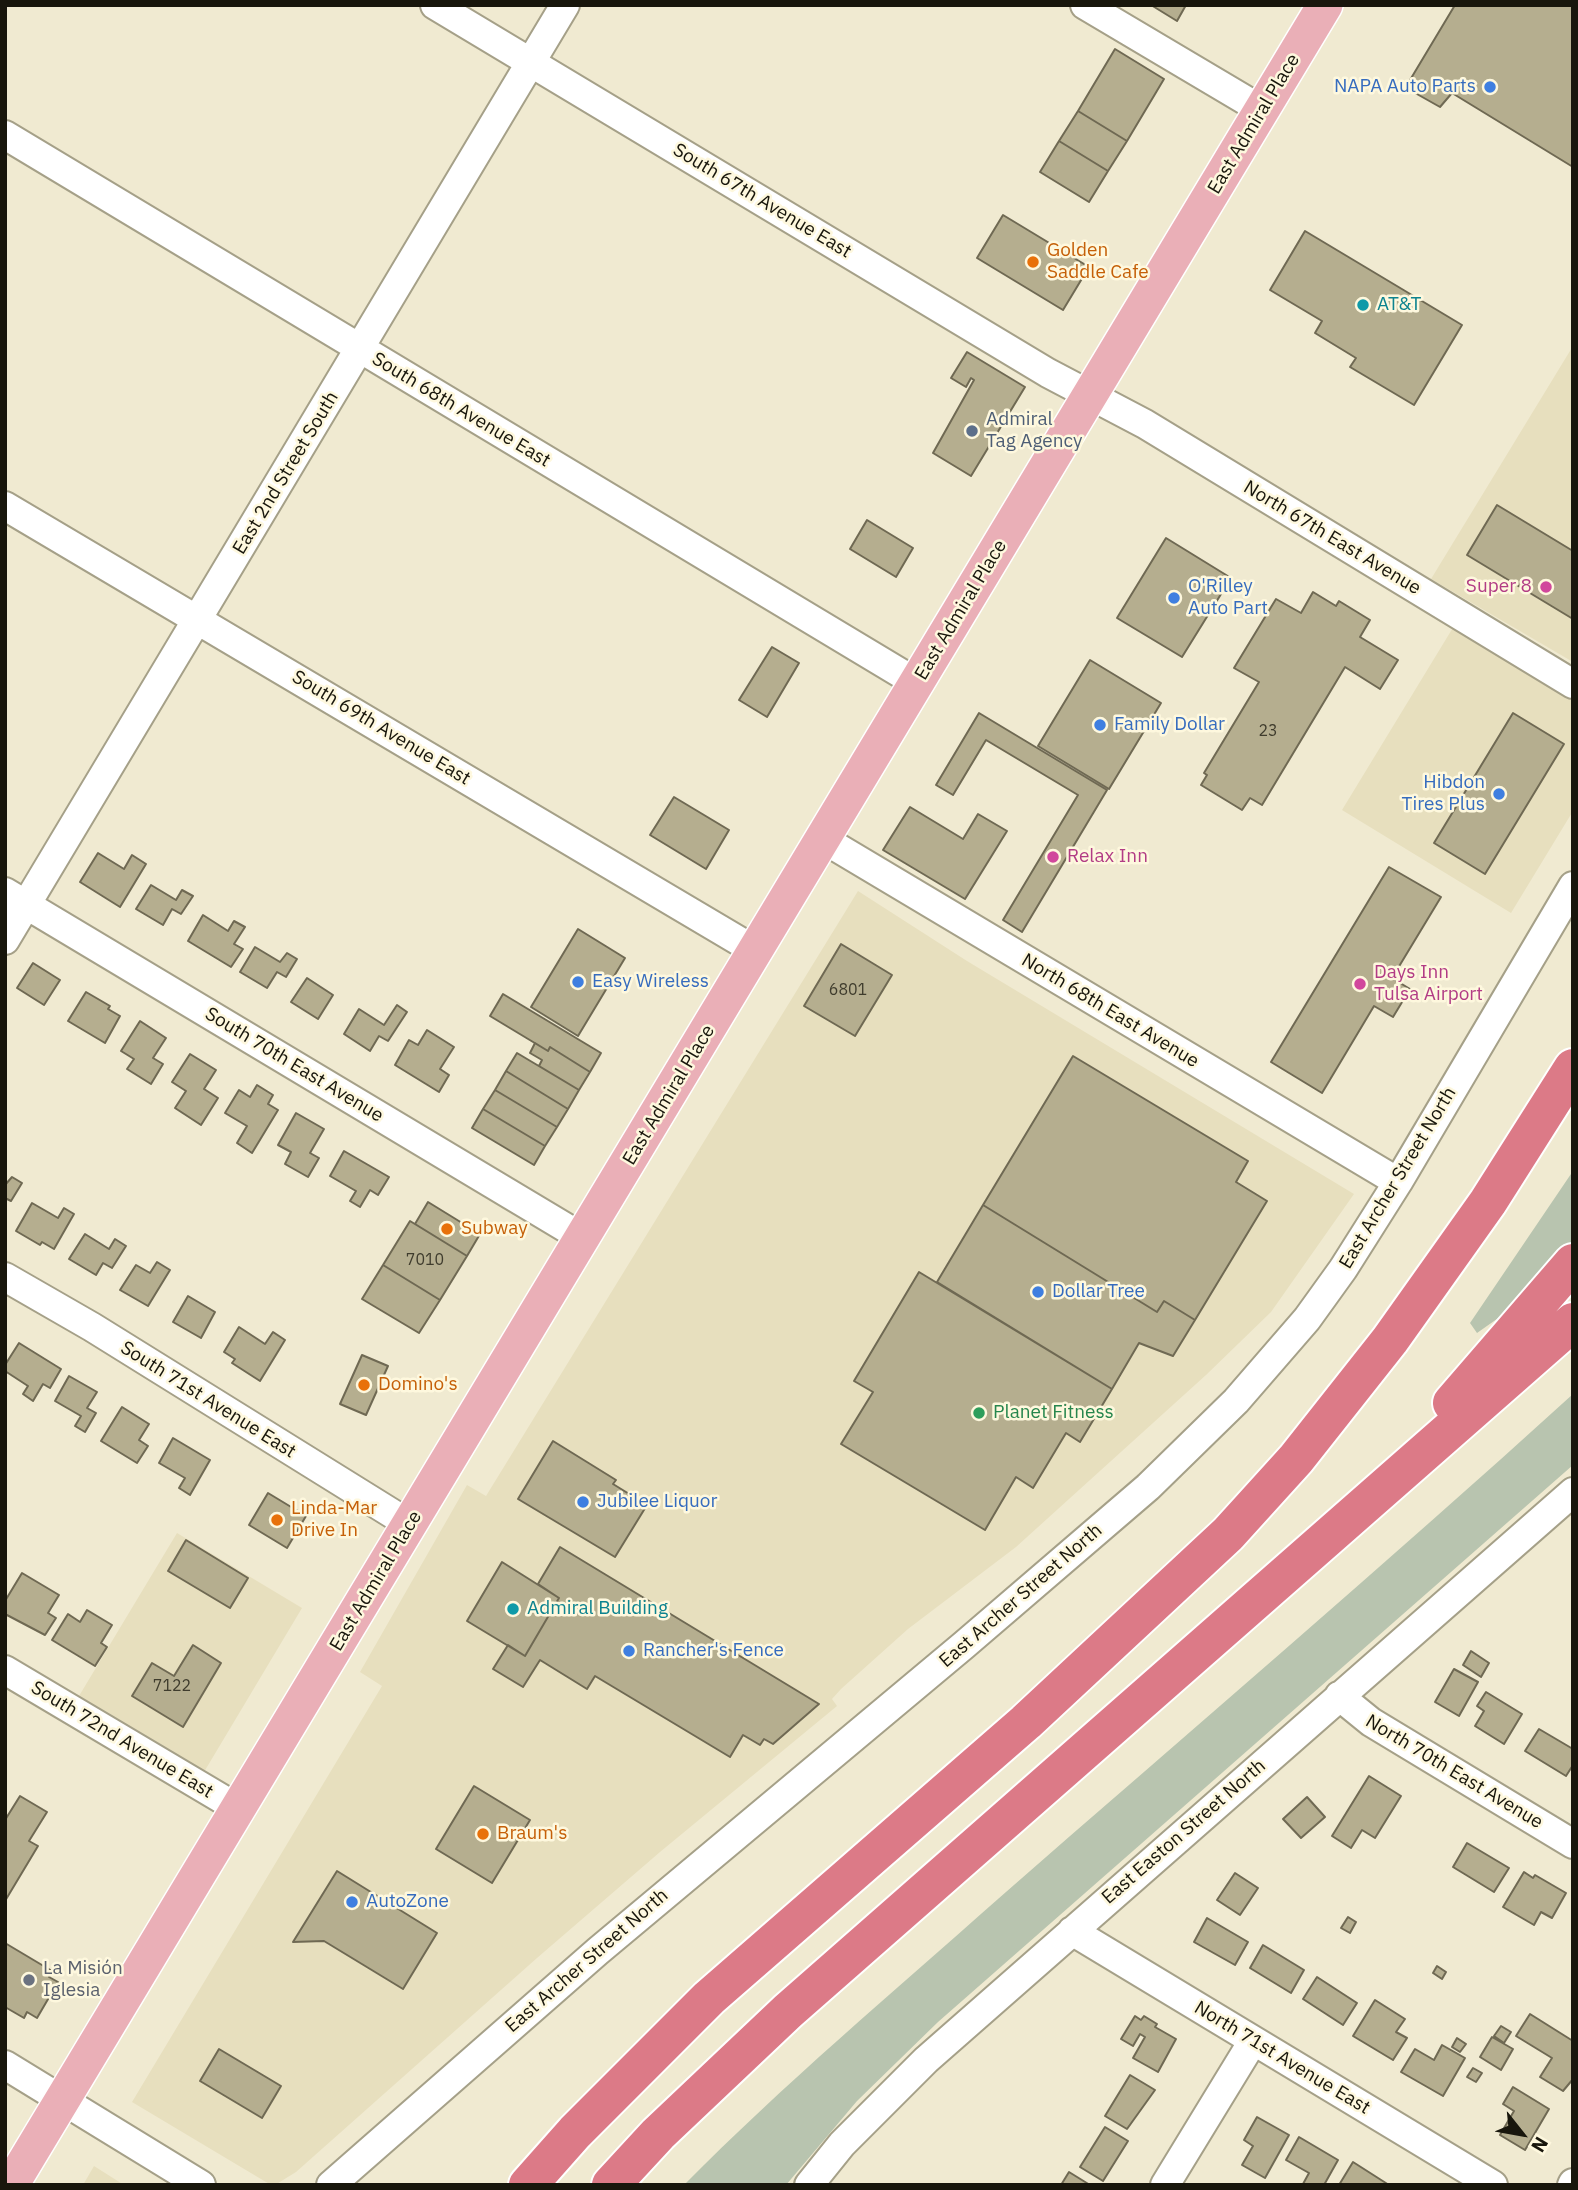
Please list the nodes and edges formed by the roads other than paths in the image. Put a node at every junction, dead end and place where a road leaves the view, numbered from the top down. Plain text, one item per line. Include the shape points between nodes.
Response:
1 (435, 5) edge
2 (565, 5) edge
3 (1085, 5) edge
4 (1325, 5) edge
5 (530, 63) junction
6 (1262, 110) junction
7 (5, 135) edge
8 (360, 349) junction
9 (1090, 395) junction
10 (5, 506) edge
11 (198, 619) junction
12 (917, 683) junction
13 (1573, 684) edge
14 (823, 839) junction
15 (1573, 886) edge
16 (16, 898) edge
17 (5, 940) edge
18 (756, 951) junction
19 (1573, 1068) edge
20 (1573, 1101) edge
21 (1398, 1182) junction
22 (1489, 1202) junction
23 (583, 1237) junction
24 (1573, 1263) edge
25 (5, 1277) edge
26 (1573, 1322) edge
27 (1573, 1492) edge
28 (1364, 1506) junction
29 (409, 1524) junction
30 (5, 1670) edge
31 (1339, 1696) junction
32 (239, 1809) junction
33 (1573, 1843) edge
34 (1072, 1931) junction
35 (1253, 2041) junction
36 (5, 2066) edge
37 (62, 2100) junction
38 (12, 2185) edge
39 (201, 2185) edge
40 (331, 2185) edge
41 (528, 2185) edge
42 (611, 2185) edge
43 (808, 2185) edge
44 (1165, 2185) edge
45 (1493, 2185) edge

1 - 5 street, South 67th Avenue East
2 - 5 street, East 2nd Street South
3 - 6 street
4 - 6 main road, East Admiral Place
5 - 8 street, East 2nd Street South
5 - 9 street, South 67th Avenue East
6 - 9 main road, East Admiral Place
7 - 8 street, South 68th Avenue East
8 - 11 street, East 2nd Street South
8 - 12 street, South 68th Avenue East
9 - 12 main road, East Admiral Place
9 - 13 street, North 67th East Avenue
10 - 11 street, South 69th Avenue East
11 - 16 street, East 2nd Street South
11 - 18 street, South 69th Avenue East
12 - 14 main road, East Admiral Place
14 - 18 main road, East Admiral Place
14 - 21 street, North 68th East Avenue
15 - 21 street, East Archer Street North
16 - 17 street, East 2nd Street South
16 - 23 street, South 70th East Avenue
18 - 23 main road, East Admiral Place
19 - 22 highway
20 - 22 highway
21 - 40 street, East Archer Street North via 1307,1320 1191,1448 598,1951
22 - 41 highway via 1390,1340 1296,1459 1228,1534 1026,1722 709,1997
23 - 29 main road, East Admiral Place
24 - 28 highway
25 - 29 street, South 71st Avenue East
26 - 28 highway
27 - 31 street, East Easton Street North
28 - 42 highway via 788,2011
29 - 32 main road, East Admiral Place
30 - 32 street, South 72nd Avenue East
31 - 33 street, North 70th East Avenue via 1371,1722
31 - 34 street, East Easton Street North
32 - 37 main road, East Admiral Place
34 - 35 street, North 71st Avenue East
34 - 43 street, East Easton Street North via 926,2060
35 - 44 street
35 - 45 street, North 71st Avenue East
36 - 37 street
37 - 38 main road, East Admiral Place
37 - 39 street

